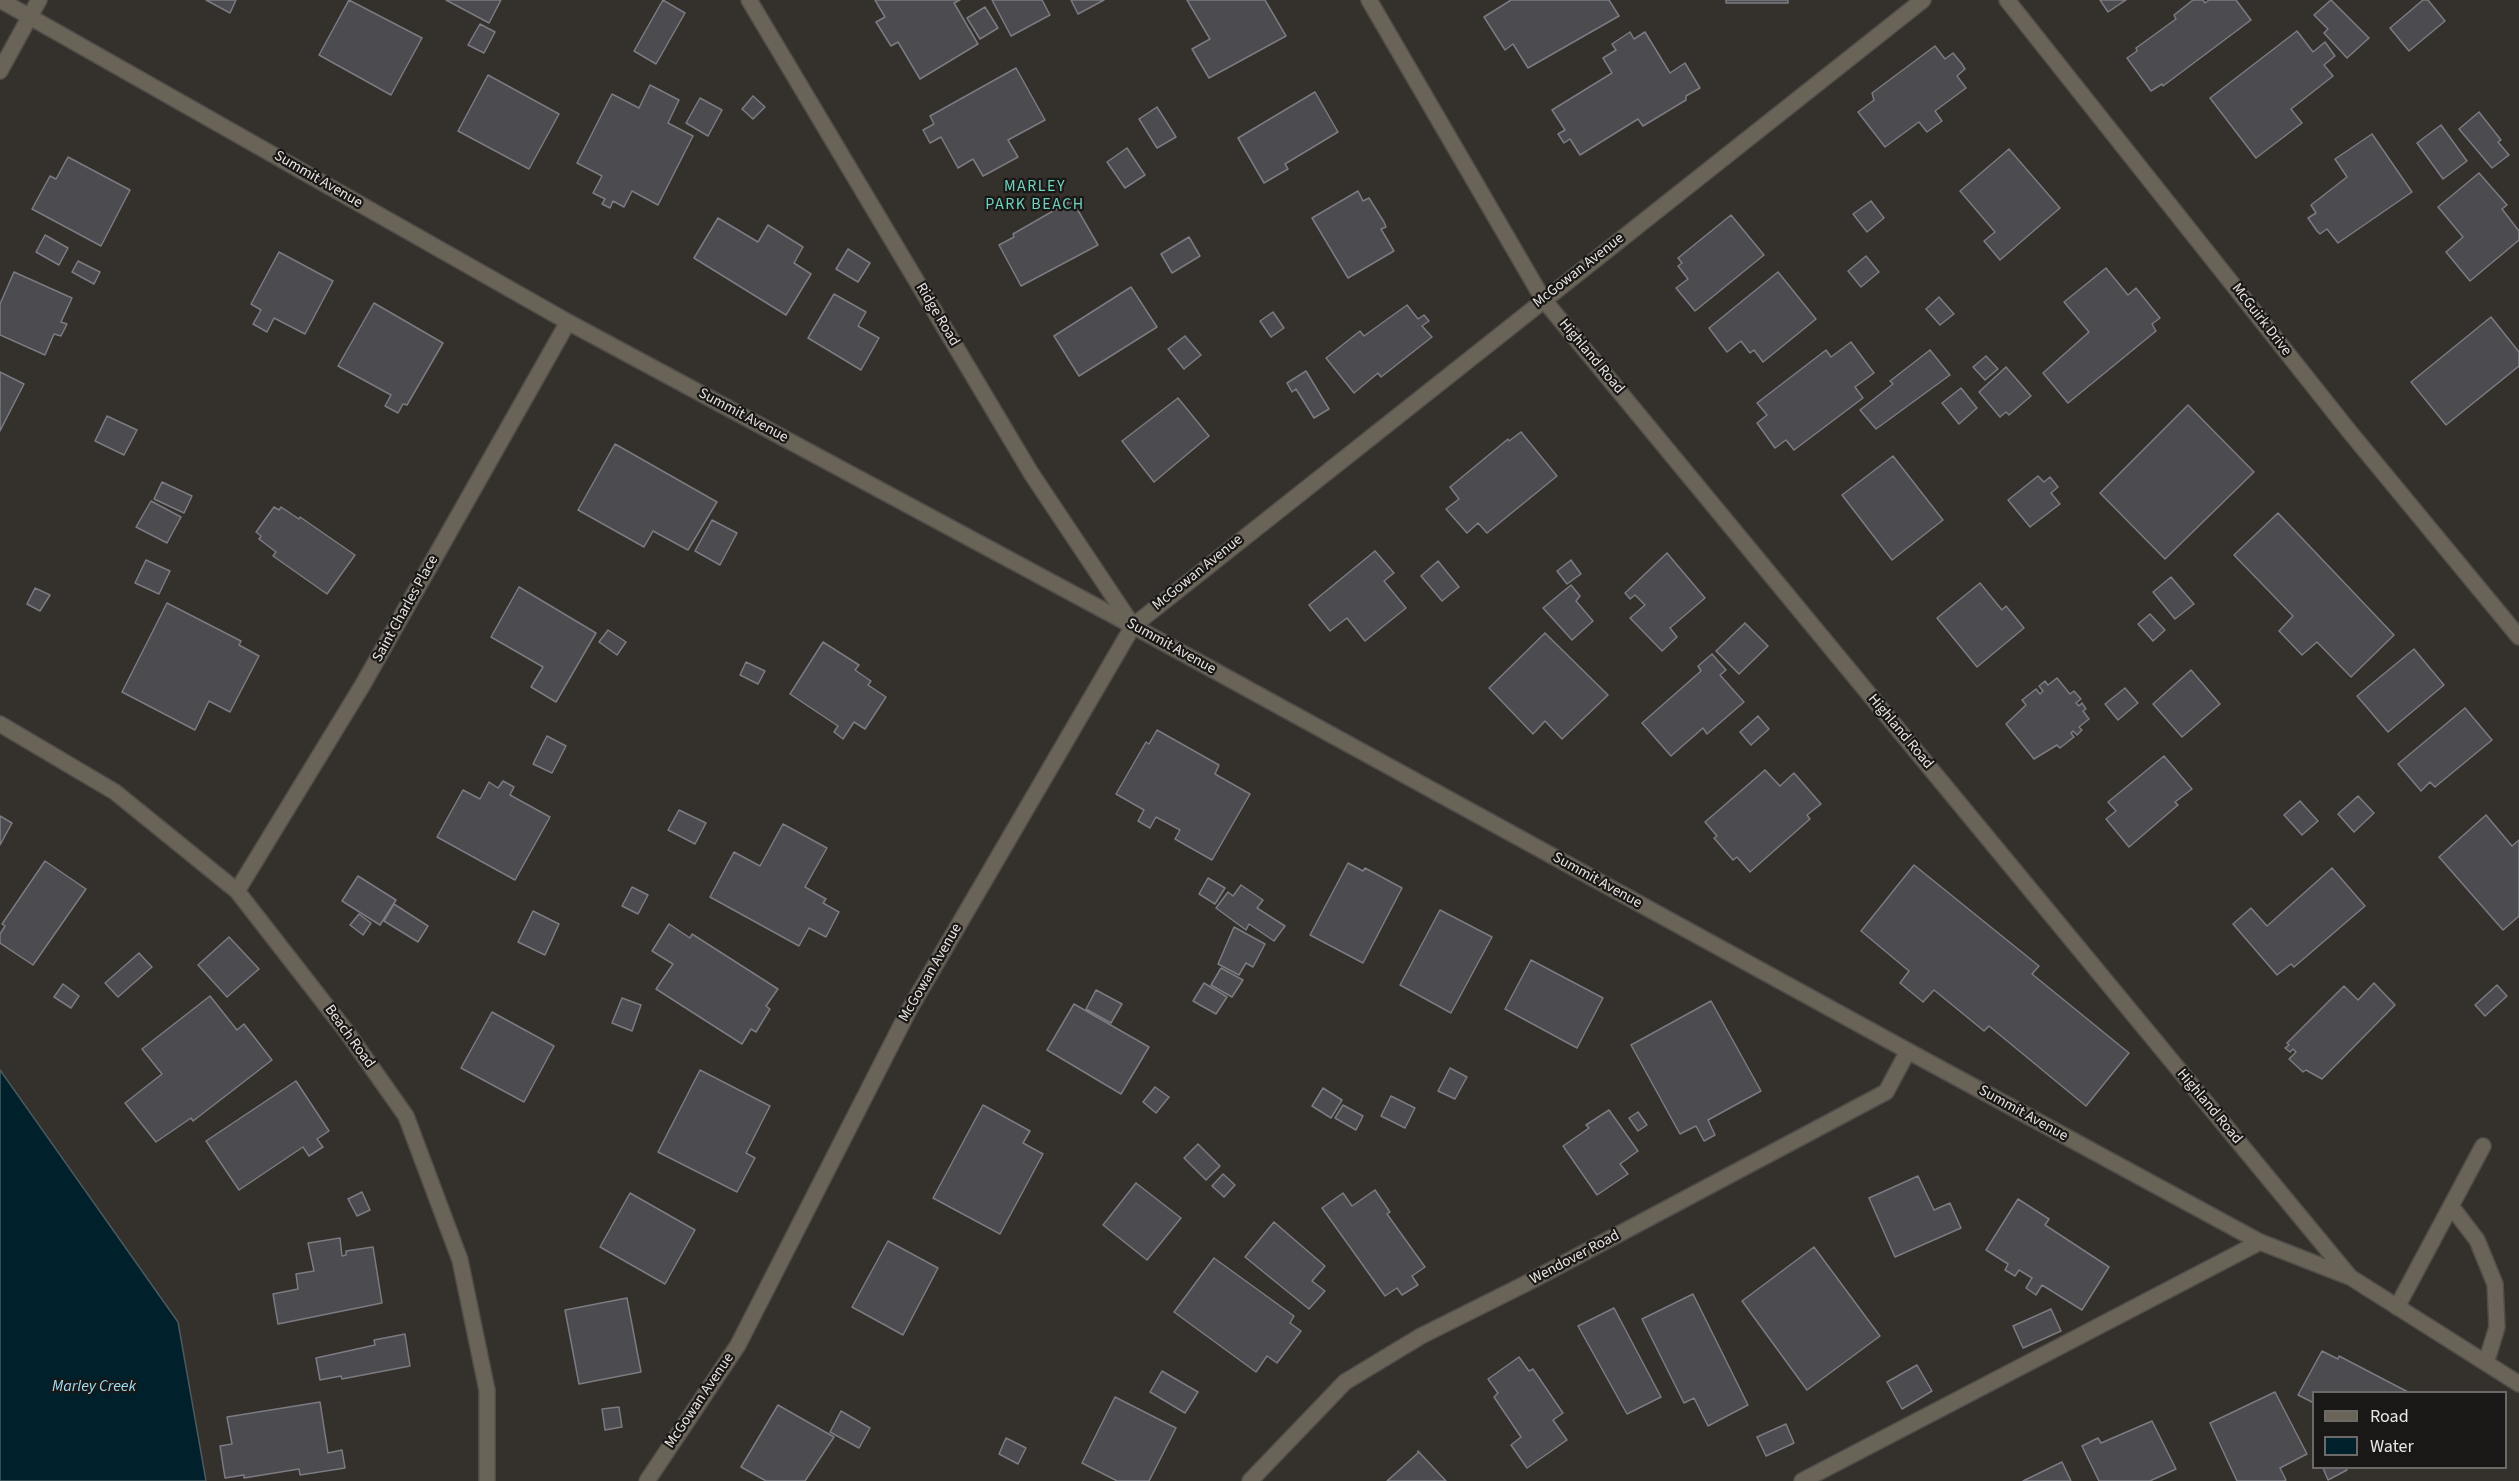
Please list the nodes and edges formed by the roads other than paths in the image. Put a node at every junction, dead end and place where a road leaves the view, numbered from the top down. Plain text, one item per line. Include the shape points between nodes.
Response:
1 (0, 0) edge
2 (39, 0) edge
3 (749, 0) edge
4 (1369, 0) edge
5 (1923, 0) edge
6 (2007, 0) edge
7 (29, 16) junction
8 (0, 71) edge
9 (1543, 299) junction
10 (568, 322) junction
11 (1132, 626) junction
12 (2519, 637) edge
13 (0, 724) edge
14 (237, 891) junction
15 (1908, 1051) junction
16 (2483, 1146) dead end
17 (2451, 1206) junction
18 (2260, 1242) junction
19 (2350, 1277) junction
20 (2397, 1307) junction
21 (2486, 1363) junction
22 (2519, 1384) edge
23 (487, 1481) edge
24 (647, 1481) edge
25 (1250, 1481) edge
26 (1802, 1481) edge

1 - 7 street, Summit Avenue
2 - 7 street
3 - 11 street, Ridge Road via 1032,473
4 - 9 street, Highland Road
5 - 9 street, McGowan Avenue
6 - 12 street, McGuirk Drive via 2341,422
7 - 8 street
7 - 10 street, Summit Avenue
9 - 11 street, McGowan Avenue
9 - 19 street, Highland Road
10 - 11 street, Summit Avenue
10 - 14 street, Saint Charles Place via 362,686
11 - 15 street, Summit Avenue
11 - 24 street, McGowan Avenue via 909,1010 738,1345
13 - 14 street, Beach Road via 115,792
14 - 23 street, Beach Road via 346,1031 406,1116 460,1260 488,1390
15 - 18 street, Summit Avenue
15 - 25 street, Wendover Road via 1886,1092 1421,1336 1345,1382
16 - 17 street
17 - 20 street
17 - 21 street via 2477,1240 2495,1284 2497,1327
18 - 19 street, Summit Avenue
18 - 26 street
19 - 20 street, Highland Road
20 - 21 street, Highland Road
21 - 22 street, Highland Road

